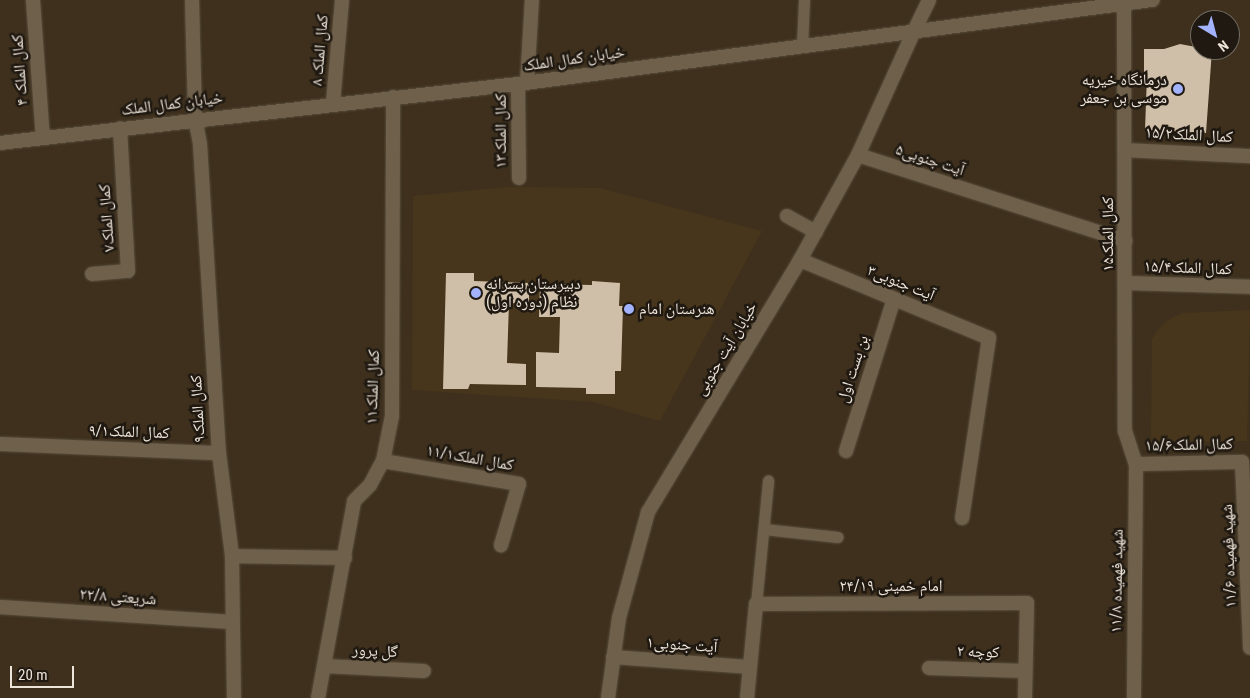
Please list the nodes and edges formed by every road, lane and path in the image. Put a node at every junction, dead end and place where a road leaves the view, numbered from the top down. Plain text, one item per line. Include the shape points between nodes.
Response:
1 (33, 0) edge
2 (192, 0) edge
3 (342, 0) edge
4 (532, 0) edge
5 (804, 0) edge
6 (929, 0) edge
7 (1152, 0) edge
8 (1124, 3) junction
9 (914, 31) junction
10 (802, 46) junction
11 (523, 84) junction
12 (393, 97) junction
13 (333, 103) junction
14 (195, 118) junction
15 (120, 128) junction
16 (43, 138) junction
17 (0, 143) edge
18 (1126, 150) junction
19 (858, 155) junction
20 (1250, 156) edge
21 (519, 178) dead end
22 (787, 216) dead end
23 (816, 232) junction
24 (1126, 241) junction
25 (800, 260) junction
26 (92, 274) dead end
27 (1126, 283) junction
28 (1250, 287) edge
29 (894, 299) junction
30 (0, 444) edge
31 (846, 450) dead end
32 (218, 453) junction
33 (383, 461) junction
34 (1242, 462) joint
35 (1136, 464) junction
36 (768, 481) dead end
37 (962, 518) dead end
38 (764, 529) junction
39 (838, 537) dead end
40 (501, 546) dead end
41 (232, 556) junction
42 (345, 558) junction
43 (756, 604) junction
44 (0, 607) edge
45 (233, 622) junction
46 (1250, 648) edge
47 (613, 657) junction
48 (324, 666) junction
49 (748, 667) junction
50 (929, 668) dead end
51 (424, 671) dead end
52 (1025, 671) junction
53 (234, 698) edge
54 (318, 698) edge
55 (608, 698) edge
56 (747, 698) edge
57 (1025, 698) edge
58 (1134, 698) edge

1 - 16 street, کمال الملک ۴
2 - 14 street, کمال الملک۹
3 - 13 street, کمال الملک ۸
4 - 11 street, کمال الملک۱۳
5 - 10 lane
6 - 9 street, خیابان آیت جنوبی
7 - 8 street, خیابان کمال الملک
8 - 9 street, خیابان کمال الملک
8 - 18 street, کمال الملک۱۵
9 - 10 street, خیابان کمال الملک
9 - 19 street, خیابان آیت جنوبی
10 - 11 street, خیابان کمال الملک
11 - 12 street, خیابان کمال الملک
11 - 21 street, کمال الملک۱۳
12 - 13 street, خیابان کمال الملک
12 - 33 street, کمال الملک۱۱ via 392,416
13 - 14 street, خیابان کمال الملک
14 - 15 street, خیابان کمال الملک
14 - 32 street, کمال الملک۹ via 200,144
15 - 16 street, خیابان کمال الملک
15 - 26 street, کمال الملک۷ via 128,271
16 - 17 street, خیابان کمال الملک
18 - 20 street, کمال الملک۱۵/۲
18 - 24 street, کمال الملک۱۵
19 - 23 street, خیابان آیت جنوبی
19 - 24 street, آیت جنوبی۵
22 - 23 street
23 - 25 street, خیابان آیت جنوبی
24 - 27 street, کمال الملک۱۵
25 - 29 street, آیت جنوبی۳
25 - 47 street, خیابان آیت جنوبی via 648,512 618,618
27 - 28 street, کمال الملک۱۵/۴
27 - 35 street, کمال الملک۱۵ via 1126,432
29 - 31 street, بن بست اول
29 - 37 street, آیت جنوبی۳ via 989,338
30 - 32 street, کمال الملک۹/۱
32 - 41 street, کمال الملک۹
33 - 40 street, کمال الملک۱۱/۱ via 519,484
33 - 42 street, کمال الملک۱۱ via 370,485 354,501
34 - 35 street, کمال الملک۱۵/۶
34 - 46 street, شهید فهمیده ۱۱/۶
35 - 58 street, شهید فهمیده ۱۱/۸
36 - 38 lane
38 - 39 lane
38 - 43 lane
41 - 42 street
41 - 45 street, کمال الملک۹
42 - 48 street, کمال الملک۱۱
43 - 49 street
43 - 52 street, امام خمینی ۲۴/۱۹ via 1027,603
44 - 45 street, شریعتی ۲۲/۸
45 - 53 street, کمال الملک۹
47 - 49 street, آیت جنوبی۱
47 - 55 street, خیابان آیت جنوبی
48 - 51 street, گل پرور
48 - 54 street, کمال الملک۱۱
49 - 56 street
50 - 52 street, کوچه ۲
52 - 57 street

